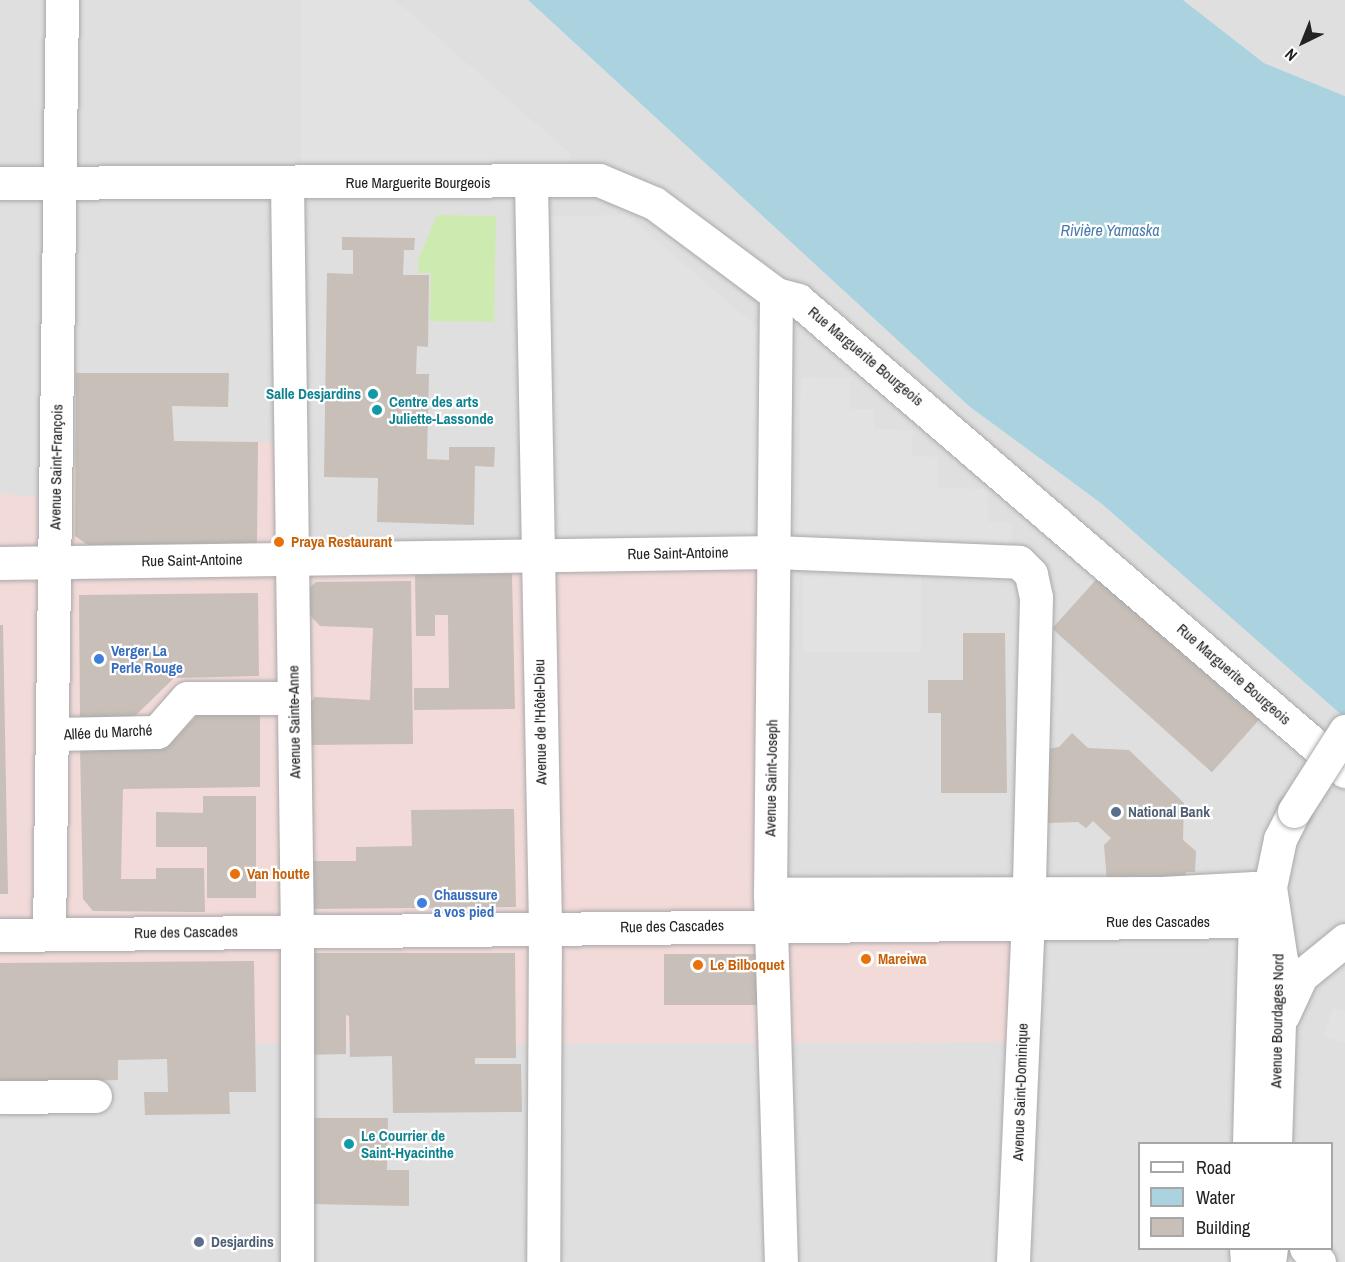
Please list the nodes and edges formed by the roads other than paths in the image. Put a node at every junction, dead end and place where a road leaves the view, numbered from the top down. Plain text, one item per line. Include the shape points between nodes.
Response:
1 (62, 0) edge
2 (60, 182) junction
3 (286, 182) junction
4 (0, 183) edge
5 (531, 183) junction
6 (776, 294) junction
7 (774, 552) junction
8 (536, 555) junction
9 (292, 559) junction
10 (55, 562) junction
11 (0, 563) edge
12 (294, 698) junction
13 (1345, 731) edge
14 (52, 734) junction
15 (1345, 771) edge
16 (1289, 820) junction
17 (1258, 894) junction
18 (1028, 908) junction
19 (770, 909) junction
20 (545, 928) junction
21 (297, 931) junction
22 (49, 934) junction
23 (0, 935) edge
24 (1345, 940) edge
25 (1279, 1025) junction
26 (95, 1096) dead end
27 (0, 1097) edge
28 (1250, 1142) edge
29 (1275, 1142) edge
30 (1308, 1250) edge
31 (297, 1262) edge
32 (543, 1262) edge
33 (781, 1262) edge
34 (1013, 1262) edge
35 (1319, 1262) edge

1 - 2 street, Avenue Saint-François
2 - 3 street, Rue Marguerite Bourgeois
2 - 4 street, Rue Marguerite Bourgeois
2 - 10 street, Avenue Saint-François
3 - 5 street, Rue Marguerite Bourgeois
3 - 9 street, Avenue Sainte-Anne
5 - 6 street, Rue Marguerite Bourgeois via 599,180 654,203
5 - 8 street, Avenue de l'Hôtel-Dieu
6 - 7 street, Avenue Saint-Joseph
6 - 15 street, Rue Marguerite Bourgeois via 798,300 910,393
7 - 8 street, Rue Saint-Antoine
7 - 18 street, Rue Saint-Antoine via 1003,559 1019,562 1031,574 1036,597
7 - 19 street, Avenue Saint-Joseph
8 - 9 street, Rue Saint-Antoine
8 - 20 street, Avenue de l'Hôtel-Dieu
9 - 10 street, Rue Saint-Antoine
9 - 12 street, Avenue Sainte-Anne
10 - 11 street, Rue Saint-Antoine
10 - 14 street, Avenue Saint-François
12 - 14 street, Allée du Marché via 188,698 157,732
12 - 21 street, Avenue Sainte-Anne
13 - 16 street, bridge
14 - 22 street, Avenue Saint-François
16 - 17 street, Rue des Cascades
16 - 17 street, Avenue Bourdages Nord
17 - 18 street, Rue des Cascades
17 - 18 street, Rue des Cascades via 1227,885 1213,891
17 - 25 street, Avenue Bourdages Nord via 1281,960
17 - 28 street, Avenue Bourdages Nord
18 - 19 street, Rue des Cascades
18 - 19 street, Rue des Cascades via 834,894
18 - 34 street, Avenue Saint-Dominique
19 - 20 street, Rue des Cascades
19 - 33 street, Avenue Saint-Joseph
20 - 21 street, Rue des Cascades
20 - 32 street, Avenue de l'Hôtel-Dieu
21 - 22 street, Rue des Cascades
21 - 31 street, Avenue Sainte-Anne
22 - 23 street, Rue des Cascades
24 - 25 street via 1301,976
25 - 29 street, Avenue Bourdages Nord
26 - 27 street
30 - 35 street

